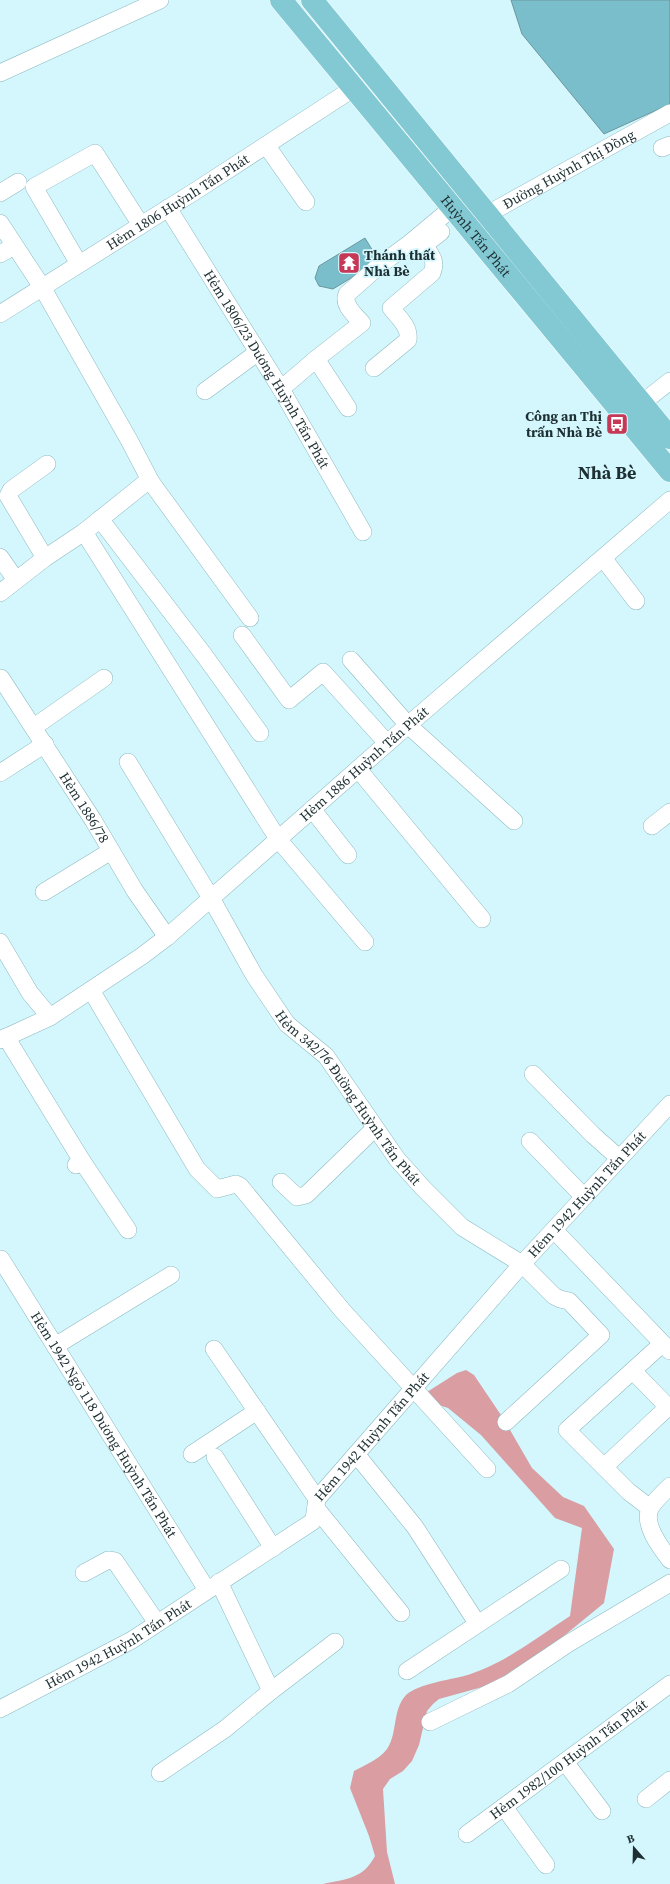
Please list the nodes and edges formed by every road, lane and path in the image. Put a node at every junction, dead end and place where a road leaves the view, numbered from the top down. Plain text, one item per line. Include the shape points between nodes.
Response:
1 (160, 0) edge
2 (281, 0) edge
3 (312, 0) edge
4 (0, 73) edge
5 (354, 88) junction
6 (670, 113) edge
7 (266, 145) junction
8 (18, 182) dead end
9 (0, 193) edge
10 (306, 202) dead end
11 (168, 208) junction
12 (486, 215) junction
13 (460, 217) junction
14 (0, 223) edge
15 (141, 225) junction
16 (7, 250) edge
17 (79, 264) junction
18 (42, 287) junction
19 (0, 314) edge
20 (258, 352) junction
21 (316, 359) junction
22 (374, 368) dead end
23 (670, 380) edge
24 (281, 389) junction
25 (205, 391) dead end
26 (642, 403) junction
27 (348, 408) dead end
28 (670, 438) edge
29 (47, 464) dead end
30 (670, 471) edge
31 (151, 482) junction
32 (670, 500) edge
33 (100, 519) junction
34 (84, 532) junction
35 (363, 532) dead end
36 (0, 557) edge
37 (45, 558) junction
38 (603, 558) junction
39 (16, 580) junction
40 (0, 593) edge
41 (636, 601) dead end
42 (250, 618) dead end
43 (242, 636) dead end
44 (352, 660) dead end
45 (1, 678) edge
46 (104, 678) dead end
47 (408, 725) junction
48 (34, 727) junction
49 (260, 733) dead end
50 (387, 743) junction
51 (45, 744) junction
52 (128, 762) dead end
53 (358, 769) junction
54 (0, 773) edge
55 (312, 809) junction
56 (670, 812) edge
57 (514, 821) dead end
58 (652, 826) dead end
59 (278, 839) junction
60 (111, 850) junction
61 (348, 855) dead end
62 (44, 892) dead end
63 (210, 898) junction
64 (482, 919) dead end
65 (166, 937) junction
66 (0, 942) edge
67 (365, 942) dead end
68 (91, 990) junction
69 (50, 1017) junction
70 (3, 1038) edge
71 (533, 1074) dead end
72 (670, 1104) edge
73 (375, 1128) junction
74 (530, 1141) dead end
75 (619, 1158) junction
76 (281, 1182) dead end
77 (584, 1197) junction
78 (128, 1230) dead end
79 (554, 1230) junction
80 (1, 1259) dead end
81 (522, 1264) junction
82 (171, 1275) dead end
83 (56, 1346) junction
84 (666, 1348) edge
85 (214, 1349) dead end
86 (633, 1371) junction
87 (414, 1389) junction
88 (257, 1411) junction
89 (506, 1422) dead end
90 (192, 1454) dead end
91 (356, 1454) junction
92 (215, 1457) dead end
93 (604, 1467) junction
94 (488, 1469) dead end
95 (670, 1486) edge
96 (316, 1503) junction
97 (650, 1508) junction
98 (272, 1548) junction
99 (670, 1560) edge
100 (561, 1569) dead end
101 (84, 1573) dead end
102 (670, 1583) edge
103 (213, 1586) junction
104 (401, 1613) dead end
105 (157, 1623) junction
106 (477, 1623) junction
107 (335, 1642) dead end
108 (407, 1671) dead end
109 (670, 1684) edge
110 (271, 1691) junction
111 (0, 1709) edge
112 (430, 1722) dead end
113 (565, 1762) junction
114 (160, 1773) dead end
115 (670, 1780) edge
116 (646, 1799) dead end
117 (504, 1807) junction
118 (602, 1810) dead end
119 (467, 1834) dead end
120 (546, 1865) dead end

1 - 4 street
2 - 5 main road, Huỳnh Tấn Phát
3 - 12 main road, Huỳnh Tấn Phát
5 - 7 street, Hẻm 1806 Huỳnh Tấn Phát
5 - 13 main road, Huỳnh Tấn Phát
6 - 12 street, Đường Huỳnh Thị Đồng
7 - 10 street
7 - 11 street, Hẻm 1806 Huỳnh Tấn Phát
8 - 9 street
11 - 15 street, Hẻm 1806 Huỳnh Tấn Phát
11 - 20 street, Hẻm 1806/23 Dương Huỳnh Tấn Phát
12 - 13 street, Đường Huỳnh Thị Đồng
12 - 26 main road, Huỳnh Tấn Phát
13 - 21 street via 410,243 347,294 347,306 362,323
13 - 22 street via 424,245 435,261 432,273 391,308 407,328 408,340
13 - 30 main road, Huỳnh Tấn Phát
14 - 16 street
15 - 17 street, Hẻm 1806 Huỳnh Tấn Phát
15 - 17 street via 95,153 34,186
16 - 18 street
17 - 18 street, Hẻm 1806 Huỳnh Tấn Phát
18 - 19 street, Hẻm 1806 Huỳnh Tấn Phát
18 - 31 street
20 - 24 street, Hẻm 1806/23 Dương Huỳnh Tấn Phát
20 - 25 street
21 - 24 street
21 - 27 street
23 - 26 street
24 - 35 street, Hẻm 1806/23 Dương Huỳnh Tấn Phát
26 - 28 main road, Huỳnh Tấn Phát
29 - 37 street via 11,490 8,496
31 - 33 street via 144,484
31 - 42 street
32 - 38 street, Hẻm 1886 Huỳnh Tấn Phát
33 - 34 street
33 - 49 street
34 - 37 street
34 - 59 street
36 - 39 street
37 - 39 street
38 - 41 street
38 - 47 street, Hẻm 1886 Huỳnh Tấn Phát
39 - 40 street
43 - 50 street via 289,700 323,672
44 - 47 street
45 - 48 street, Hẻm 1886/78
46 - 48 street
47 - 50 street, Hẻm 1886 Huỳnh Tấn Phát
47 - 57 street
48 - 51 street, Hẻm 1886/78
50 - 53 street, Hẻm 1886 Huỳnh Tấn Phát
51 - 54 street
51 - 60 street, Hẻm 1886/78
52 - 63 street, Hẻm 342/76 Đường Huỳnh Tấn Phát
53 - 55 street, Hẻm 1886 Huỳnh Tấn Phát
53 - 64 street
55 - 59 street, Hẻm 1886 Huỳnh Tấn Phát
55 - 61 street
56 - 58 street
59 - 63 street, Hẻm 1886 Huỳnh Tấn Phát
59 - 67 street
60 - 62 street
60 - 65 street, Hẻm 1886/78
63 - 65 street, Hẻm 1886 Huỳnh Tấn Phát
63 - 73 street, Hẻm 342/76 Đường Huỳnh Tấn Phát via 254,975 287,1024 326,1056
65 - 68 street, Hẻm 1886 Huỳnh Tấn Phát
66 - 69 street via 30,993
68 - 69 street, Hẻm 1886 Huỳnh Tấn Phát
68 - 87 street via 197,1169 215,1187 236,1184 240,1186 342,1310
69 - 70 street, Hẻm 1886 Huỳnh Tấn Phát
70 - 78 street via 79,1163
71 - 75 street
72 - 75 street, Hẻm 1942 Huỳnh Tấn Phát
73 - 76 street via 306,1195 297,1197
73 - 81 street, Hẻm 342/76 Đường Huỳnh Tấn Phát via 397,1159 462,1227
74 - 77 street
75 - 77 street, Hẻm 1942 Huỳnh Tấn Phát
77 - 79 street, Hẻm 1942 Huỳnh Tấn Phát
79 - 81 street, Hẻm 1942 Huỳnh Tấn Phát
79 - 84 street
80 - 83 street, Hẻm 1942 Ngõ 118 Dương Huỳnh Tấn Phát
81 - 87 street, Hẻm 1942 Huỳnh Tấn Phát
81 - 89 street, Hẻm 342/76 Đường Huỳnh Tấn Phát via 554,1296 569,1301 601,1336
82 - 83 street
83 - 103 street, Hẻm 1942 Ngõ 118 Dương Huỳnh Tấn Phát
84 - 86 street
85 - 88 street
86 - 93 street via 668,1407
86 - 93 street via 567,1430
87 - 91 street, Hẻm 1942 Huỳnh Tấn Phát
87 - 94 street
88 - 90 street
88 - 96 street
91 - 96 street, Hẻm 1942 Huỳnh Tấn Phát
91 - 106 street via 415,1527
92 - 98 street
93 - 97 street via 629,1492
95 - 97 street
96 - 98 street, Hẻm 1942 Huỳnh Tấn Phát via 312,1522
96 - 104 street
97 - 99 street via 648,1517 652,1532
98 - 103 street, Hẻm 1942 Huỳnh Tấn Phát
100 - 106 street
101 - 105 street via 108,1560 115,1561
102 - 112 street via 568,1643 508,1684
103 - 105 street, Hẻm 1942 Huỳnh Tấn Phát
103 - 110 street, Hẻm 1942 Ngõ 118 Dương Huỳnh Tấn Phát
105 - 111 street, Hẻm 1942 Huỳnh Tấn Phát via 132,1640
106 - 108 street
107 - 110 street
109 - 113 street, Hẻm 1982/100 Huỳnh Tấn Phát
110 - 114 street via 225,1729
113 - 117 street, Hẻm 1982/100 Huỳnh Tấn Phát
113 - 118 street
115 - 116 street
117 - 119 street, Hẻm 1982/100 Huỳnh Tấn Phát
117 - 120 street

